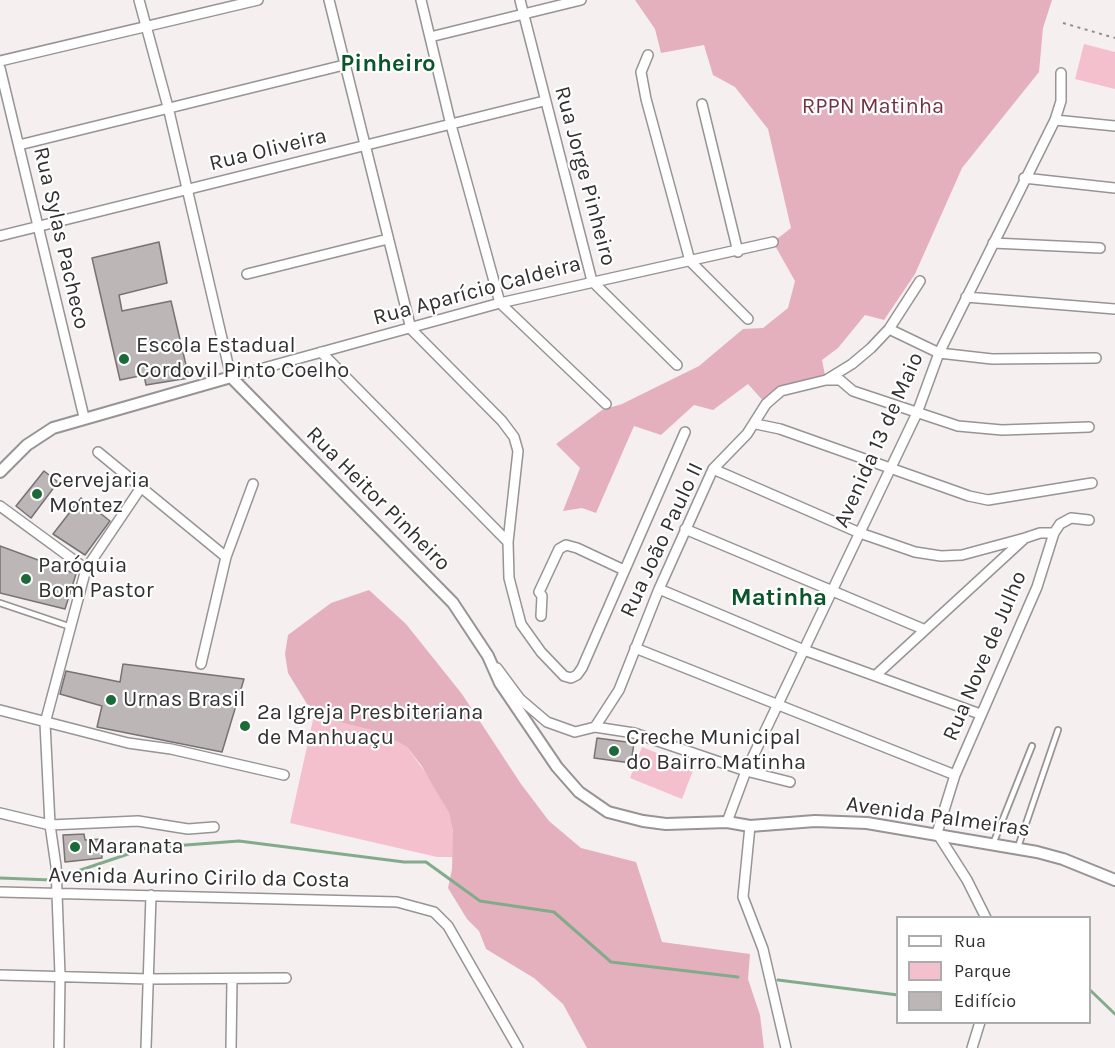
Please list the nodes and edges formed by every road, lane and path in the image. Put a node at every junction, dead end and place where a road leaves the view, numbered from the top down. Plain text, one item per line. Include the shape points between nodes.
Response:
1 (139, 0) edge
2 (258, 0) edge
3 (328, 0) edge
4 (421, 0) edge
5 (520, 0) edge
6 (581, 0) edge
7 (523, 14) junction
8 (1063, 23) dead end
9 (147, 27) junction
10 (430, 37) junction
11 (1115, 38) edge
12 (648, 55) dead end
13 (0, 61) edge
14 (344, 65) junction
15 (0, 68) edge
16 (1060, 73) dead end
17 (544, 101) junction
18 (702, 105) dead end
19 (168, 107) junction
20 (1055, 120) junction
21 (451, 125) junction
22 (1115, 126) edge
23 (19, 145) junction
24 (365, 147) junction
25 (1024, 178) junction
26 (1115, 188) edge
27 (187, 190) junction
28 (38, 226) junction
29 (0, 236) edge
30 (388, 240) junction
31 (773, 242) dead end
32 (993, 243) junction
33 (1100, 248) dead end
34 (738, 252) junction
35 (690, 261) junction
36 (247, 274) dead end
37 (592, 281) junction
38 (920, 281) dead end
39 (966, 297) junction
40 (500, 303) junction
41 (1115, 309) edge
42 (748, 319) dead end
43 (411, 329) junction
44 (889, 329) junction
45 (321, 352) junction
46 (939, 353) junction
47 (1096, 358) dead end
48 (677, 365) dead end
49 (231, 376) junction
50 (826, 380) junction
51 (606, 404) dead end
52 (917, 413) junction
53 (84, 417) junction
54 (756, 424) junction
55 (1089, 427) dead end
56 (685, 432) dead end
57 (98, 453) dead end
58 (713, 469) junction
59 (890, 469) junction
60 (0, 472) edge
61 (1092, 483) dead end
62 (253, 484) dead end
63 (142, 486) junction
64 (0, 506) edge
65 (1089, 520) dead end
66 (685, 529) junction
67 (860, 533) junction
68 (1054, 533) junction
69 (1025, 538) junction
70 (508, 542) junction
71 (226, 557) junction
72 (86, 569) junction
73 (624, 570) junction
74 (659, 589) junction
75 (831, 591) junction
76 (0, 603) edge
77 (542, 616) dead end
78 (71, 627) junction
79 (923, 629) junction
80 (634, 648) junction
81 (804, 650) junction
82 (488, 656) junction
83 (201, 664) dead end
84 (876, 675) junction
85 (777, 703) junction
86 (0, 710) edge
87 (980, 714) junction
88 (45, 723) junction
89 (595, 727) junction
90 (1058, 730) dead end
91 (1032, 746) dead end
92 (746, 771) junction
93 (284, 774) dead end
94 (955, 775) junction
95 (790, 782) dead end
96 (0, 813) edge
97 (727, 822) junction
98 (50, 825) junction
99 (750, 826) junction
100 (214, 827) dead end
101 (937, 833) junction
102 (993, 844) junction
103 (1017, 849) junction
104 (1115, 880) edge
105 (56, 890) junction
106 (0, 892) edge
107 (151, 894) junction
108 (985, 916) edge
109 (0, 975) edge
110 (60, 975) junction
111 (286, 978) dead end
112 (149, 979) junction
113 (232, 980) junction
114 (980, 1024) edge
115 (58, 1048) edge
116 (146, 1048) edge
117 (231, 1048) edge
118 (518, 1048) edge
119 (786, 1048) edge
120 (972, 1048) edge

1 - 9 street
2 - 9 street
3 - 14 street
4 - 10 street
5 - 7 street, Rua Jorge Pinheiro
6 - 7 street
7 - 10 street
7 - 17 street, Rua Jorge Pinheiro
8 - 11 path
9 - 13 street
9 - 19 street
10 - 21 street
12 - 35 street via 641,72 646,99
14 - 19 street
14 - 24 street
15 - 23 street, Rua Sylas Pacheco
16 - 20 street, Avenida 13 de Maio via 1061,101
17 - 21 street, Rua Oliveira
17 - 37 street, Rua Jorge Pinheiro
18 - 34 street
19 - 23 street
19 - 27 street
20 - 22 street
20 - 25 street, Avenida 13 de Maio
21 - 24 street, Rua Oliveira
21 - 40 street
23 - 28 street, Rua Sylas Pacheco
24 - 27 street, Rua Oliveira
24 - 30 street
25 - 26 street
25 - 32 street, Avenida 13 de Maio
27 - 28 street, Rua Oliveira
27 - 49 street
28 - 29 street, Rua Oliveira
28 - 53 street, Rua Sylas Pacheco
30 - 36 street
30 - 43 street
31 - 34 street, Rua Aparício Caldeira
32 - 33 street
32 - 39 street, Avenida 13 de Maio
34 - 35 street, Rua Aparício Caldeira
35 - 37 street, Rua Aparício Caldeira
35 - 42 street
37 - 40 street, Rua Aparício Caldeira
37 - 48 street, Rua Jorge Pinheiro
38 - 44 street, Rua João Paulo II
39 - 41 street
39 - 46 street, Avenida 13 de Maio
40 - 43 street, Rua Aparício Caldeira
40 - 51 street
43 - 45 street, Rua Aparício Caldeira
43 - 70 street via 513,436 518,451
44 - 46 street
44 - 50 street, Rua João Paulo II via 852,364
45 - 49 street, Rua Aparício Caldeira
45 - 70 street
46 - 47 street via 992,359
46 - 52 street, Avenida 13 de Maio
49 - 53 street, Rua Aparício Caldeira
49 - 82 street, Rua Heitor Pinheiro via 442,591
50 - 52 street via 840,380 853,391
50 - 54 street, Rua João Paulo II via 781,391 766,404
52 - 55 street via 981,430
52 - 59 street, Avenida 13 de Maio
53 - 60 street, Rua Aparício Caldeira via 53,428 27,445
54 - 58 street, Rua João Paulo II
54 - 59 street
56 - 73 street
57 - 63 street
58 - 66 street, Rua João Paulo II
58 - 67 street
59 - 61 street via 988,500
59 - 67 street, Avenida 13 de Maio
62 - 71 street
63 - 71 street
63 - 72 street
64 - 72 street
65 - 68 street via 1071,518
66 - 74 street, Rua João Paulo II
66 - 75 street
67 - 69 street via 915,552 941,556 962,555
67 - 75 street, Avenida 13 de Maio
68 - 69 street via 1040,532
68 - 87 street, Rua Nove de Julho via 1037,587
69 - 79 street
70 - 73 street via 508,578 521,624 556,669 571,678 582,668
71 - 83 street
72 - 78 street
73 - 77 street via 566,545 559,549 539,592
74 - 80 street, Rua João Paulo II
74 - 81 street
75 - 79 street
75 - 81 street, Avenida 13 de Maio
76 - 78 lane
78 - 88 street
79 - 84 street
80 - 85 street
80 - 89 street, Rua João Paulo II via 619,690
81 - 84 street
81 - 85 street, Avenida 13 de Maio
82 - 89 street via 520,699 547,722 575,732
82 - 97 street, Rua Heitor Pinheiro via 500,683 534,734 568,781 591,802 608,812 643,821
84 - 87 street
85 - 92 street, Avenida 13 de Maio
85 - 94 street
86 - 88 street
87 - 94 street, Rua Nove de Julho
88 - 93 street
88 - 98 street
89 - 92 street via 634,733
90 - 103 lane
91 - 102 lane
92 - 95 street
92 - 97 street, Avenida 13 de Maio
94 - 101 street, Rua Nove de Julho
96 - 98 street
97 - 99 street, Avenida Palmeiras
98 - 100 street via 138,821 188,829
98 - 105 street
99 - 101 street, Avenida Palmeiras via 843,822
99 - 119 street via 743,897 763,949
101 - 102 street, Avenida Palmeiras
101 - 108 street via 968,880
102 - 103 street, Avenida Palmeiras
103 - 104 street, Avenida Palmeiras via 1063,859
105 - 106 street, Avenida Aurino Cirilo da Costa
105 - 107 street, Avenida Aurino Cirilo da Costa
105 - 110 street
107 - 112 street
107 - 118 street, Avenida Aurino Cirilo da Costa via 397,902 434,912 448,926
109 - 110 street
110 - 112 street
110 - 115 street
111 - 113 street
112 - 113 street
112 - 116 street
113 - 117 street
114 - 120 street

